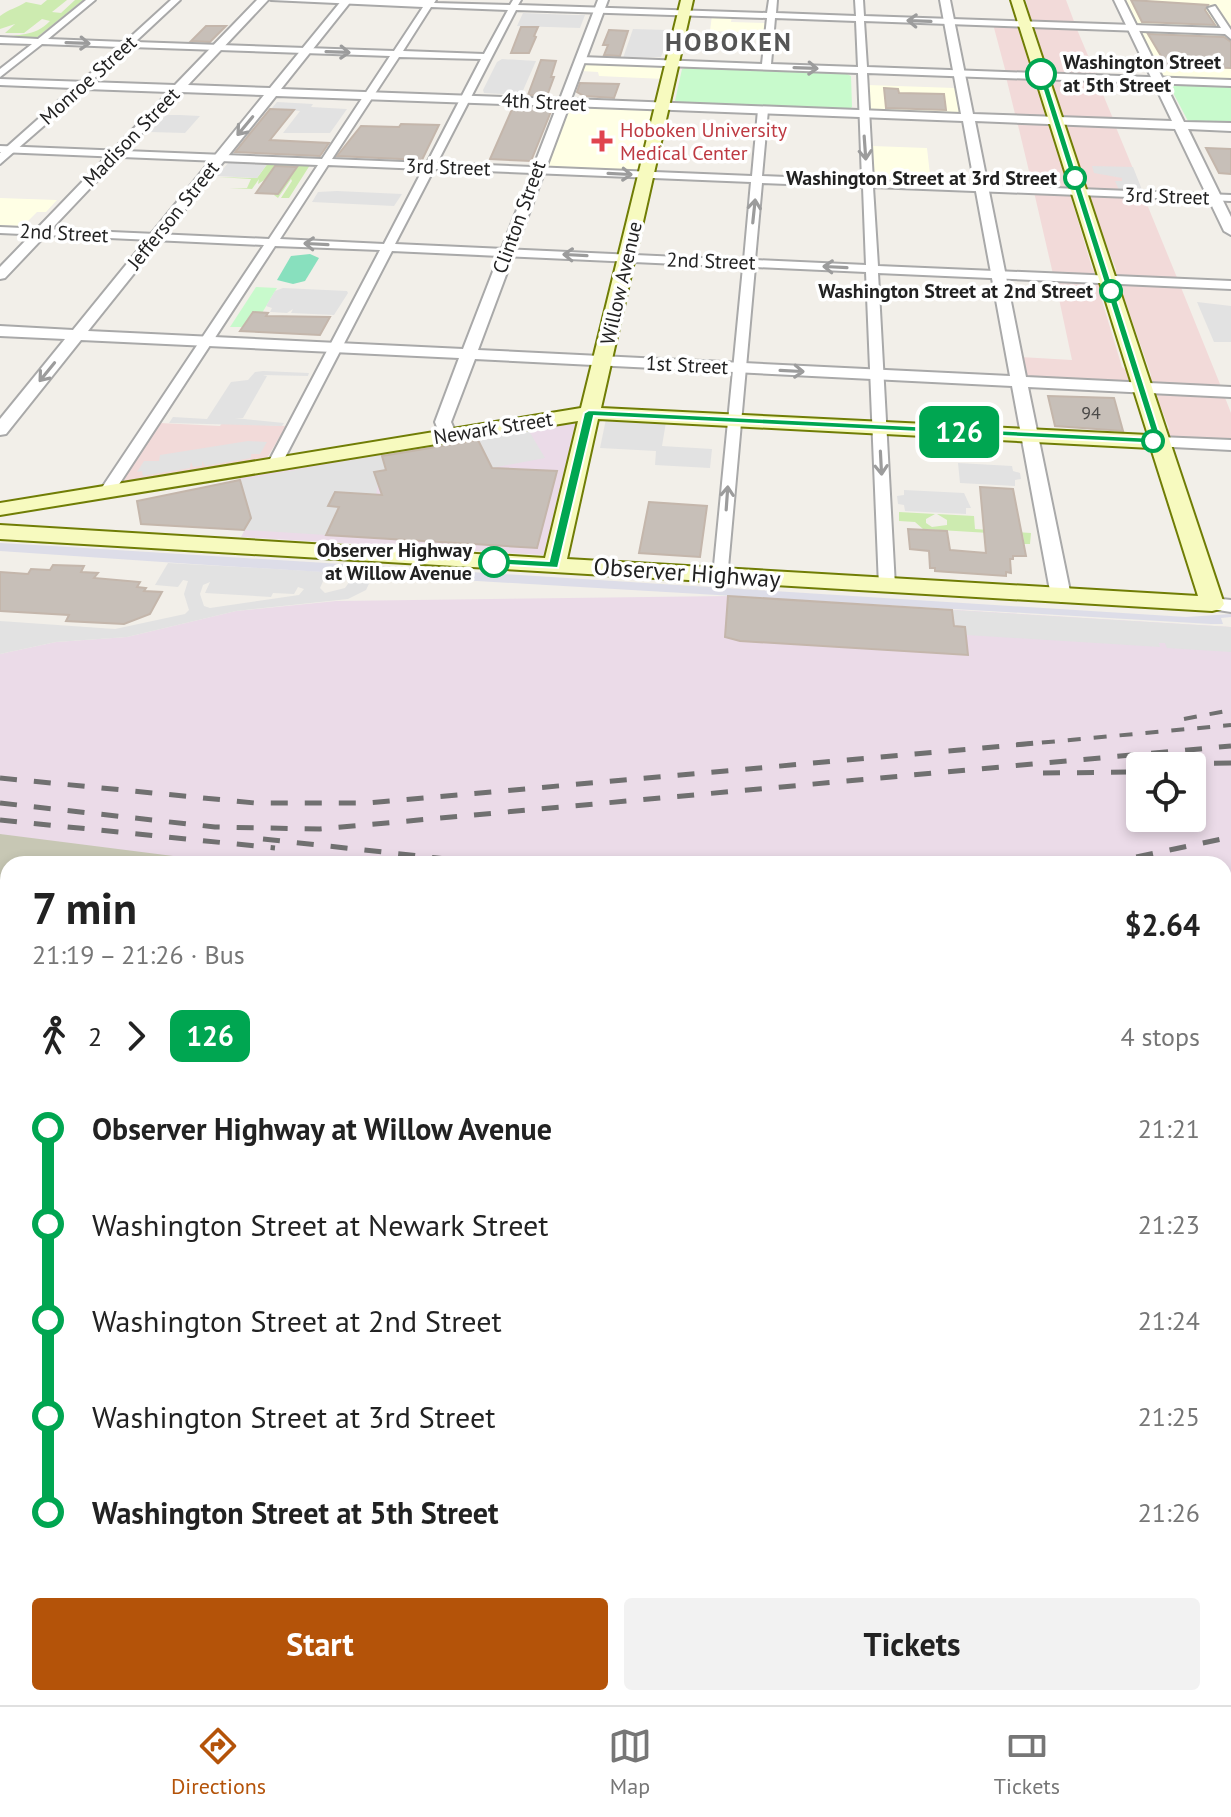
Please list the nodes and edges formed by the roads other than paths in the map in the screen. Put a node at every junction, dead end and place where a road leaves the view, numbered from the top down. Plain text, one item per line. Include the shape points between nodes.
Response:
1 (91, 0) edge
2 (176, 0) edge
3 (263, 0) edge
4 (275, 0) edge
5 (773, 0) edge
6 (859, 0) edge
7 (945, 0) edge
8 (1017, 0) edge
9 (1119, 0) edge
10 (346, 1) edge
11 (430, 2) edge
12 (515, 4) edge
13 (601, 5) edge
14 (686, 6) edge
15 (1212, 8) dead end
16 (771, 16) junction
17 (859, 18) junction
18 (948, 21) junction
19 (1024, 24) junction
20 (1131, 27) junction
21 (1229, 34) edge
22 (0, 40) edge
23 (39, 42) junction
24 (127, 45) junction
25 (216, 48) junction
26 (306, 51) junction
27 (396, 54) junction
28 (488, 57) junction
29 (581, 60) junction
30 (672, 63) junction
31 (766, 66) junction
32 (863, 70) junction
33 (0, 74) edge
34 (958, 74) junction
35 (1042, 77) junction
36 (1157, 81) junction
37 (0, 82) edge
38 (1231, 83) edge
39 (83, 85) junction
40 (177, 88) junction
41 (273, 92) junction
42 (369, 96) junction
43 (465, 98) junction
44 (563, 102) junction
45 (662, 106) junction
46 (763, 110) junction
47 (863, 114) junction
48 (967, 118) junction
49 (1056, 121) junction
50 (1178, 125) junction
51 (1231, 127) edge
52 (6, 149) edge
53 (116, 153) junction
54 (219, 158) junction
55 (0, 160) edge
56 (325, 162) junction
57 (430, 166) junction
58 (536, 170) junction
59 (646, 175) junction
60 (757, 179) junction
61 (868, 183) junction
62 (980, 188) junction
63 (1080, 193) junction
64 (1215, 198) junction
65 (1231, 198) edge
66 (0, 230) edge
67 (1231, 231) edge
68 (41, 232) junction
69 (155, 236) junction
70 (271, 242) junction
71 (388, 247) junction
72 (507, 252) junction
73 (627, 258) junction
74 (749, 263) junction
75 (871, 268) junction
76 (997, 274) junction
77 (0, 275) edge
78 (1107, 279) junction
79 (1231, 285) edge
80 (0, 331) edge
81 (77, 335) junction
82 (205, 340) junction
83 (335, 347) junction
84 (470, 354) junction
85 (602, 361) junction
86 (738, 368) junction
87 (876, 375) junction
88 (1017, 382) junction
89 (1142, 389) junction
90 (1231, 392) edge
91 (589, 413) junction
92 (733, 419) junction
93 (879, 428) junction
94 (0, 430) edge
95 (1029, 435) junction
96 (448, 436) junction
97 (1159, 442) junction
98 (1231, 445) edge
99 (274, 465) junction
100 (107, 492) junction
101 (0, 509) edge
102 (0, 532) edge
103 (554, 565) junction
104 (721, 576) junction
105 (887, 586) junction
106 (1061, 596) junction
107 (1221, 605) edge

1 - 23 street
2 - 24 street, Monroe Street
3 - 25 street, Madison Street
4 - 10 street
5 - 16 street
6 - 17 street
7 - 18 street
8 - 19 main road
9 - 20 street
10 - 11 street
10 - 26 street, Jefferson Street
11 - 12 street
11 - 27 street
12 - 13 street
12 - 28 street
13 - 14 street
13 - 29 street, Clinton Street
14 - 16 street
14 - 30 main road, Willow Avenue
15 - 21 street
16 - 17 street
16 - 31 street
18 -> 17 street
17 - 32 street
18 - 19 street
18 - 34 street
19 - 20 street
19 - 35 main road
20 - 21 street
20 - 36 street
22 - 23 street
23 -> 24 street
23 - 33 street
24 - 25 street
24 - 39 street, Monroe Street
25 - 26 street
25 - 40 street, Madison Street
26 -> 27 street
26 - 41 street, Jefferson Street
27 - 28 street
27 - 42 street
28 - 43 street
29 - 30 street
29 - 44 street, Clinton Street
30 - 31 street
30 - 45 main road, Willow Avenue
31 -> 32 street
32 - 34 street
32 - 47 street
34 - 35 street
34 - 48 street
35 - 36 street
35 - 49 main road
36 - 38 street
36 - 50 street
37 - 39 street, 4th Street
39 - 40 street, 4th Street
39 - 52 street, Monroe Street
40 - 41 street, 4th Street
40 - 53 street, Madison Street
41 - 42 street, 4th Street
41 -> 54 street, Jefferson Street
42 - 43 street, 4th Street
42 - 56 street
43 - 44 street, 4th Street
43 - 57 street
44 - 45 street, 4th Street
44 - 58 street, Clinton Street
45 - 46 street, 4th Street
45 - 59 main road, Willow Avenue
46 - 47 street, 4th Street
46 - 60 street
47 - 48 street, 4th Street
47 -> 61 street
48 - 49 street, 4th Street
48 - 62 street
49 - 50 street, 4th Street
49 - 63 main road
50 - 51 street, 4th Street
50 - 64 street
52 - 53 street, 3rd Street
52 - 55 street, Monroe Street
53 - 54 street, 3rd Street
53 - 68 street, Madison Street
54 - 56 street, 3rd Street
54 - 69 street, Jefferson Street
56 - 57 street, 3rd Street
56 - 70 street
57 - 58 street, 3rd Street
57 - 71 street
58 -> 59 street, 3rd Street
58 - 72 street, Clinton Street
59 - 60 street, 3rd Street
59 - 73 main road, Willow Avenue
60 - 61 street, 3rd Street
74 -> 60 street
61 - 62 street, 3rd Street
61 - 75 street
62 - 63 street, 3rd Street
62 - 76 street
63 - 64 street, 3rd Street
63 - 78 main road
64 - 65 street, 3rd Street
64 - 67 street
66 - 68 street, 2nd Street
68 - 69 street, 2nd Street
68 - 77 street, Madison Street
69 - 70 street, 2nd Street
69 - 81 street, Jefferson Street
71 -> 70 street, 2nd Street
70 - 82 street
71 - 72 street, 2nd Street
71 - 83 street
73 -> 72 street, 2nd Street
72 - 84 street, Clinton Street
73 - 74 street, 2nd Street
73 - 85 main road, Willow Avenue
75 -> 74 street, 2nd Street
74 - 86 street
75 - 76 street, 2nd Street
75 - 87 street
76 - 78 street, 2nd Street
76 - 88 street
78 - 79 street, 2nd Street
78 - 89 main road
80 - 81 street, 1st Street
81 - 82 street, 1st Street
81 -> 94 street, Jefferson Street
82 - 83 street, 1st Street
82 - 100 street
83 - 84 street, 1st Street
83 - 99 street
84 - 85 street, 1st Street
84 - 96 street, Clinton Street via 443,422
85 - 86 street, 1st Street
85 - 91 main road, Willow Avenue
86 -> 87 street, 1st Street
86 - 92 street
87 - 88 street, 1st Street
87 - 93 street
88 - 89 street, 1st Street
88 - 95 street
89 - 90 street, 1st Street
89 - 97 main road
91 - 92 main road, Newark Street
91 - 96 main road, Newark Street
91 - 103 main road, Willow Avenue
92 - 93 main road, Newark Street
104 -> 92 street
93 - 95 main road, Newark Street
93 -> 105 street
95 - 97 main road, Newark Street
95 - 106 street
96 - 99 main road, Newark Street
97 - 98 street, Newark Street
97 - 107 main road
99 - 100 main road, Newark Street
100 - 101 main road, Newark Street
102 - 103 main road, Observer Highway
103 - 104 main road, Observer Highway
104 - 105 main road, Observer Highway
105 - 106 main road, Observer Highway
106 - 107 main road, Observer Highway

